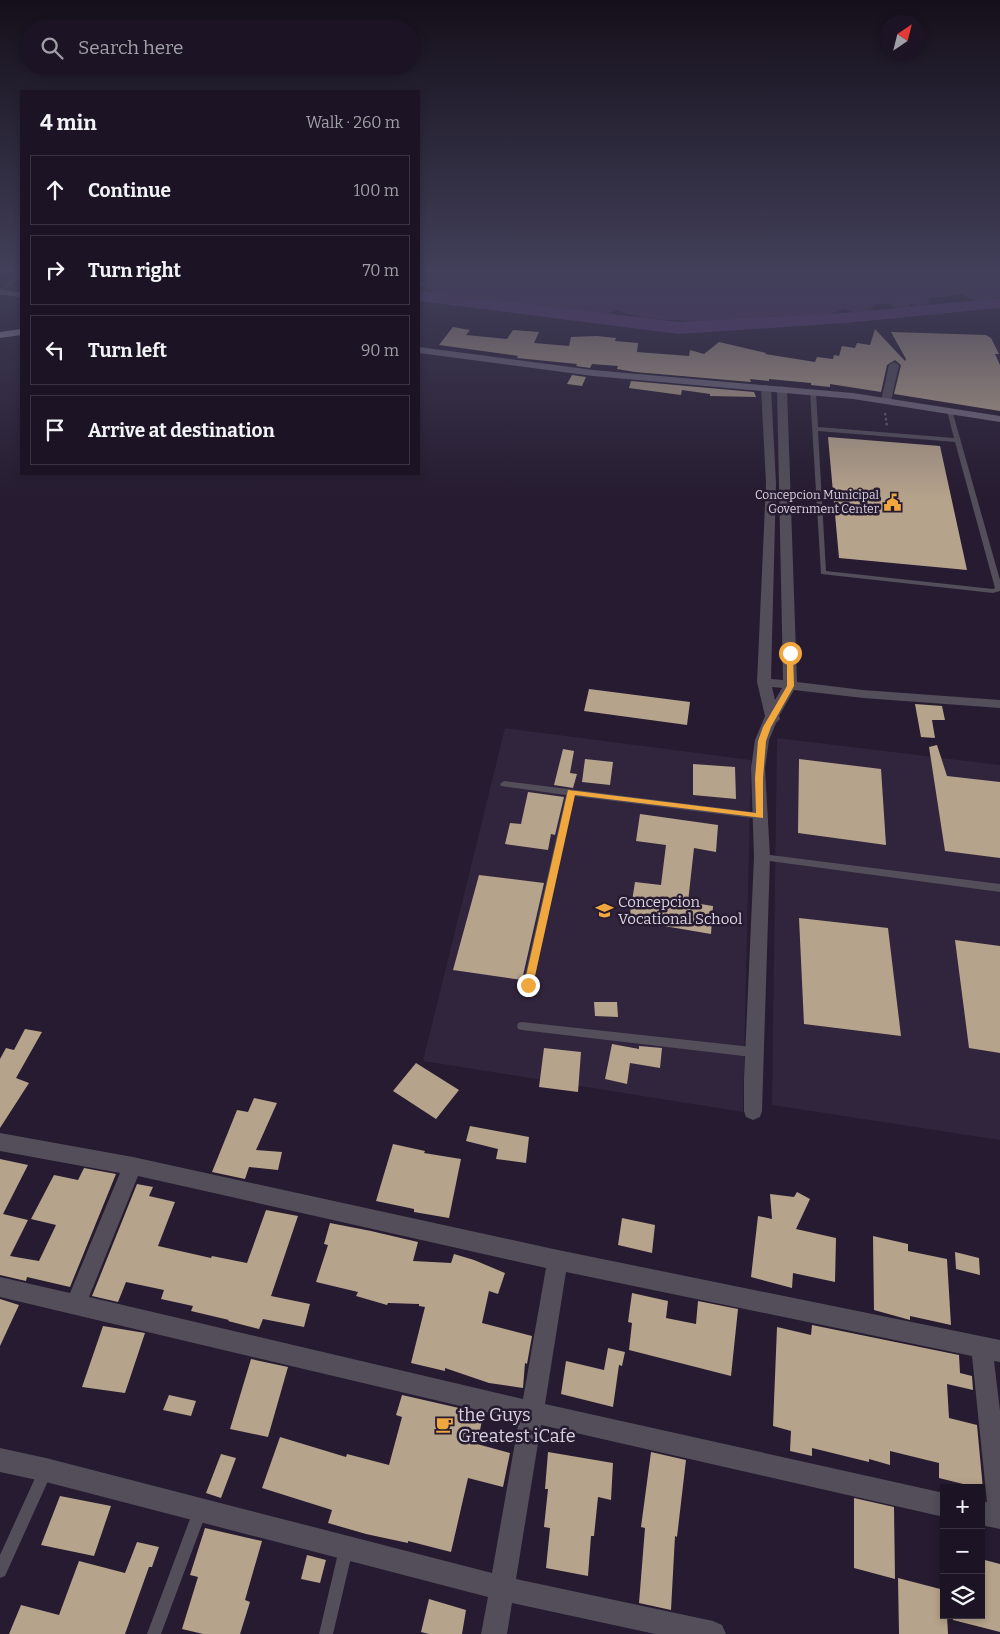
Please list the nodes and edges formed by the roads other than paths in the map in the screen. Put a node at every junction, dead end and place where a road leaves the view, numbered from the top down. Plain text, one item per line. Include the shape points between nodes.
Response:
1 (420, 350) edge
2 (894, 365) dead end
3 (766, 388) junction
4 (782, 389) junction
5 (813, 392) junction
6 (884, 400) junction
7 (950, 411) junction
8 (1000, 419) edge
9 (815, 429) junction
10 (958, 440) junction
11 (764, 682) junction
12 (790, 686) junction
13 (1000, 704) edge
14 (773, 719) junction
15 (504, 784) dead end
16 (571, 792) junction
17 (760, 816) junction
18 (762, 857) junction
19 (1000, 888) edge
20 (528, 985) dead end
21 (522, 1026) dead end
22 (752, 1052) junction
23 (753, 1110) dead end
24 (0, 1142) edge
25 (133, 1166) junction
26 (558, 1260) junction
27 (0, 1287) edge
28 (76, 1304) junction
29 (991, 1349) edge
30 (532, 1412) junction
31 (0, 1460) edge
32 (46, 1470) junction
33 (940, 1504) edge
34 (200, 1511) junction
35 (985, 1514) edge
36 (1000, 1517) edge
37 (346, 1549) junction
38 (0, 1571) edge
39 (502, 1588) junction
40 (154, 1634) edge
41 (326, 1634) edge
42 (494, 1634) edge
43 (713, 1634) edge

1 - 3 main road via 575,371
2 - 6 street
3 - 4 main road
3 - 11 street via 771,483
4 - 5 main road
4 - 12 street
5 - 6 main road
5 - 9 lane
6 - 7 main road
7 - 8 main road
7 - 10 lane
9 - 10 lane
9 - 10 lane via 823,573 993,591 1000,589
11 - 12 street
11 - 14 street
12 - 13 street
12 - 14 street
14 - 17 street via 762,741
15 - 16 lane
16 - 17 lane
16 - 20 lane
17 - 18 street
18 - 19 lane
18 - 22 street
21 - 22 lane
22 - 23 street
24 - 25 street
25 - 26 street
25 - 28 street
26 - 29 street
26 - 30 street
27 - 28 street
28 - 30 street
29 - 36 street
30 - 33 street
30 - 39 street
31 - 32 street
32 - 34 street
32 - 38 lane
34 - 37 street
34 - 40 lane
35 - 36 street
37 - 39 street
37 - 41 lane
39 - 42 street
39 - 43 street

